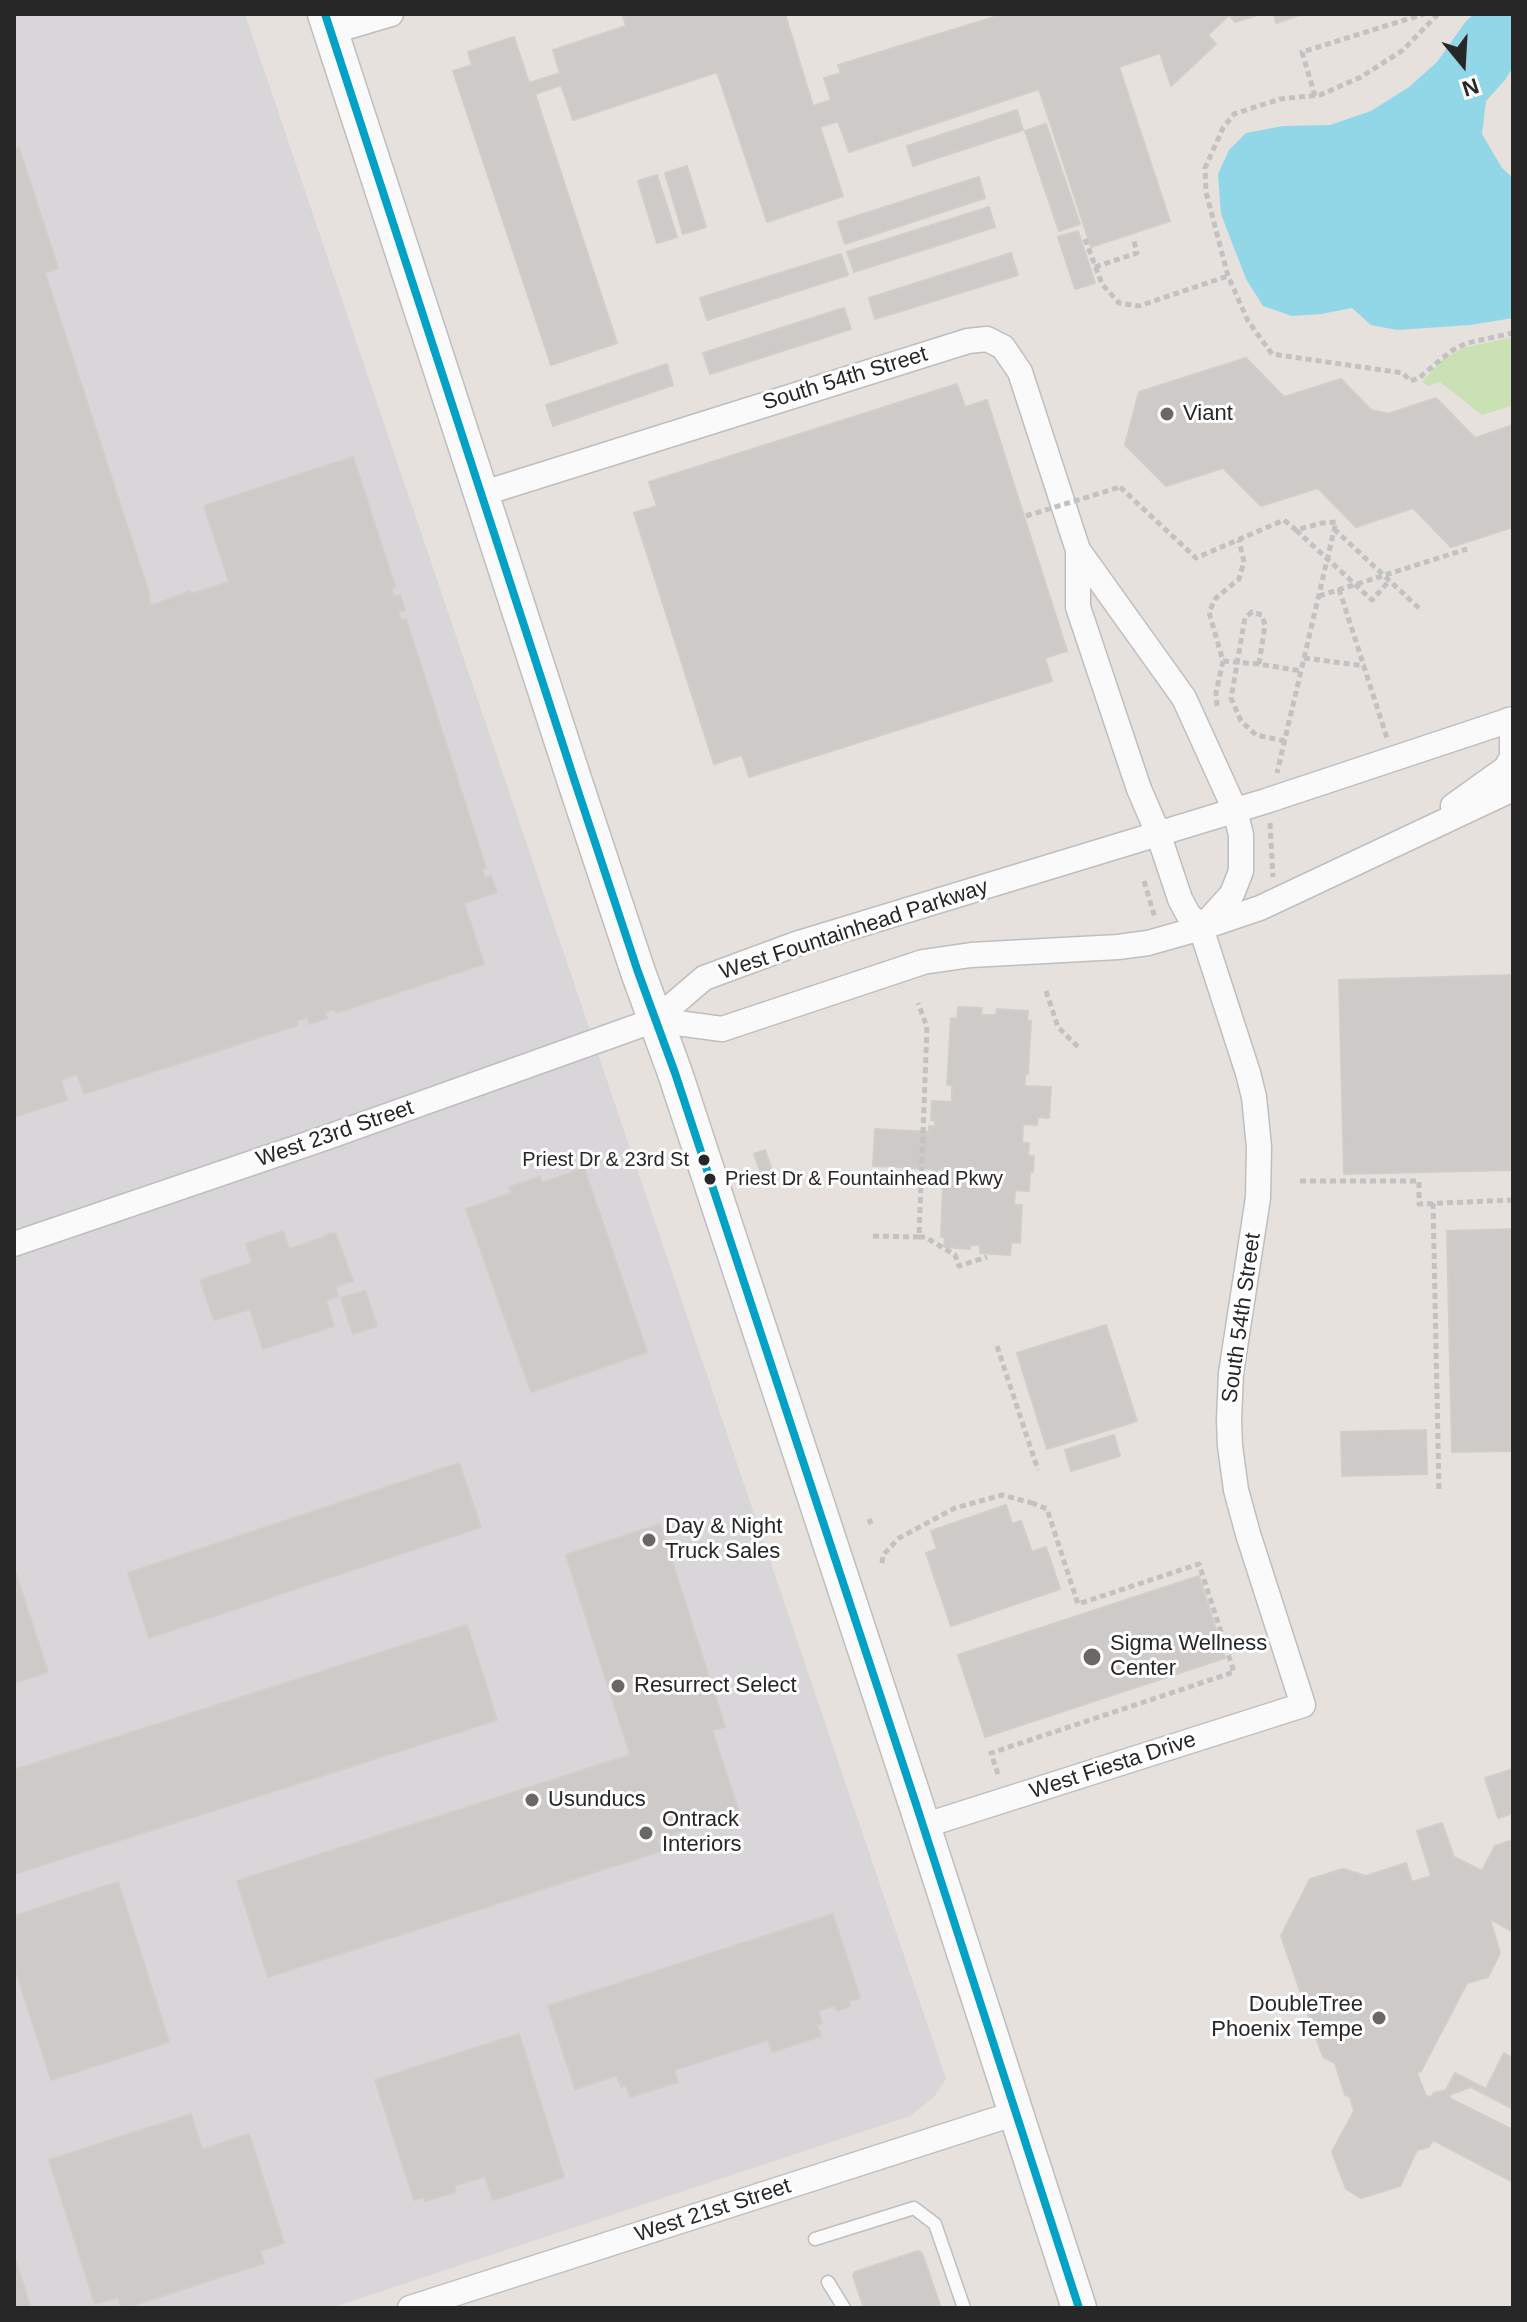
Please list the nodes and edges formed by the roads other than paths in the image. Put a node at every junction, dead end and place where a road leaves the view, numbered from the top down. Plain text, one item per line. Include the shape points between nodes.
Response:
1 (391, 14) edge
2 (328, 23) edge
3 (481, 494) junction
4 (1078, 550) junction
5 (1511, 720) edge
6 (1513, 789) edge
7 (1235, 810) junction
8 (1429, 830) junction
9 (1158, 833) junction
10 (1201, 928) junction
11 (655, 1020) junction
12 (14, 1244) edge
13 (1303, 1705) joint
14 (923, 1826) junction
15 (1016, 2113) junction
16 (815, 2239) dead end
17 (828, 2282) dead end
18 (410, 2308) edge
19 (844, 2308) edge
20 (964, 2308) edge
21 (1079, 2308) edge

1 - 2 street
2 - 3 main road
3 - 4 street, South 54th Street via 987,339 1003,347 1020,372
3 - 11 main road
4 - 7 street, South 54th Street via 1184,698
4 - 9 street, South 54th Street via 1078,607
5 - 7 street, West Fountainhead Parkway
5 - 8 street via 1512,757 1506,768 1460,799
6 - 8 street
7 - 9 street, West Fountainhead Parkway
7 - 10 street via 1241,871 1232,894
8 - 10 street via 1260,908
9 - 10 street via 1183,907
9 - 11 street, West Fountainhead Parkway via 741,964 704,978
10 - 11 street via 1134,946 923,962 722,1029
10 - 13 street, South 54th Street via 1248,1073 1258,1122 1255,1224 1231,1373 1233,1471
11 - 12 street, West 23rd Street
11 - 14 main road
13 - 14 street, West Fiesta Drive
14 - 15 main road
15 - 18 street, West 21st Street
15 - 21 main road
16 - 20 lane via 914,2208 935,2224
17 - 19 lane

